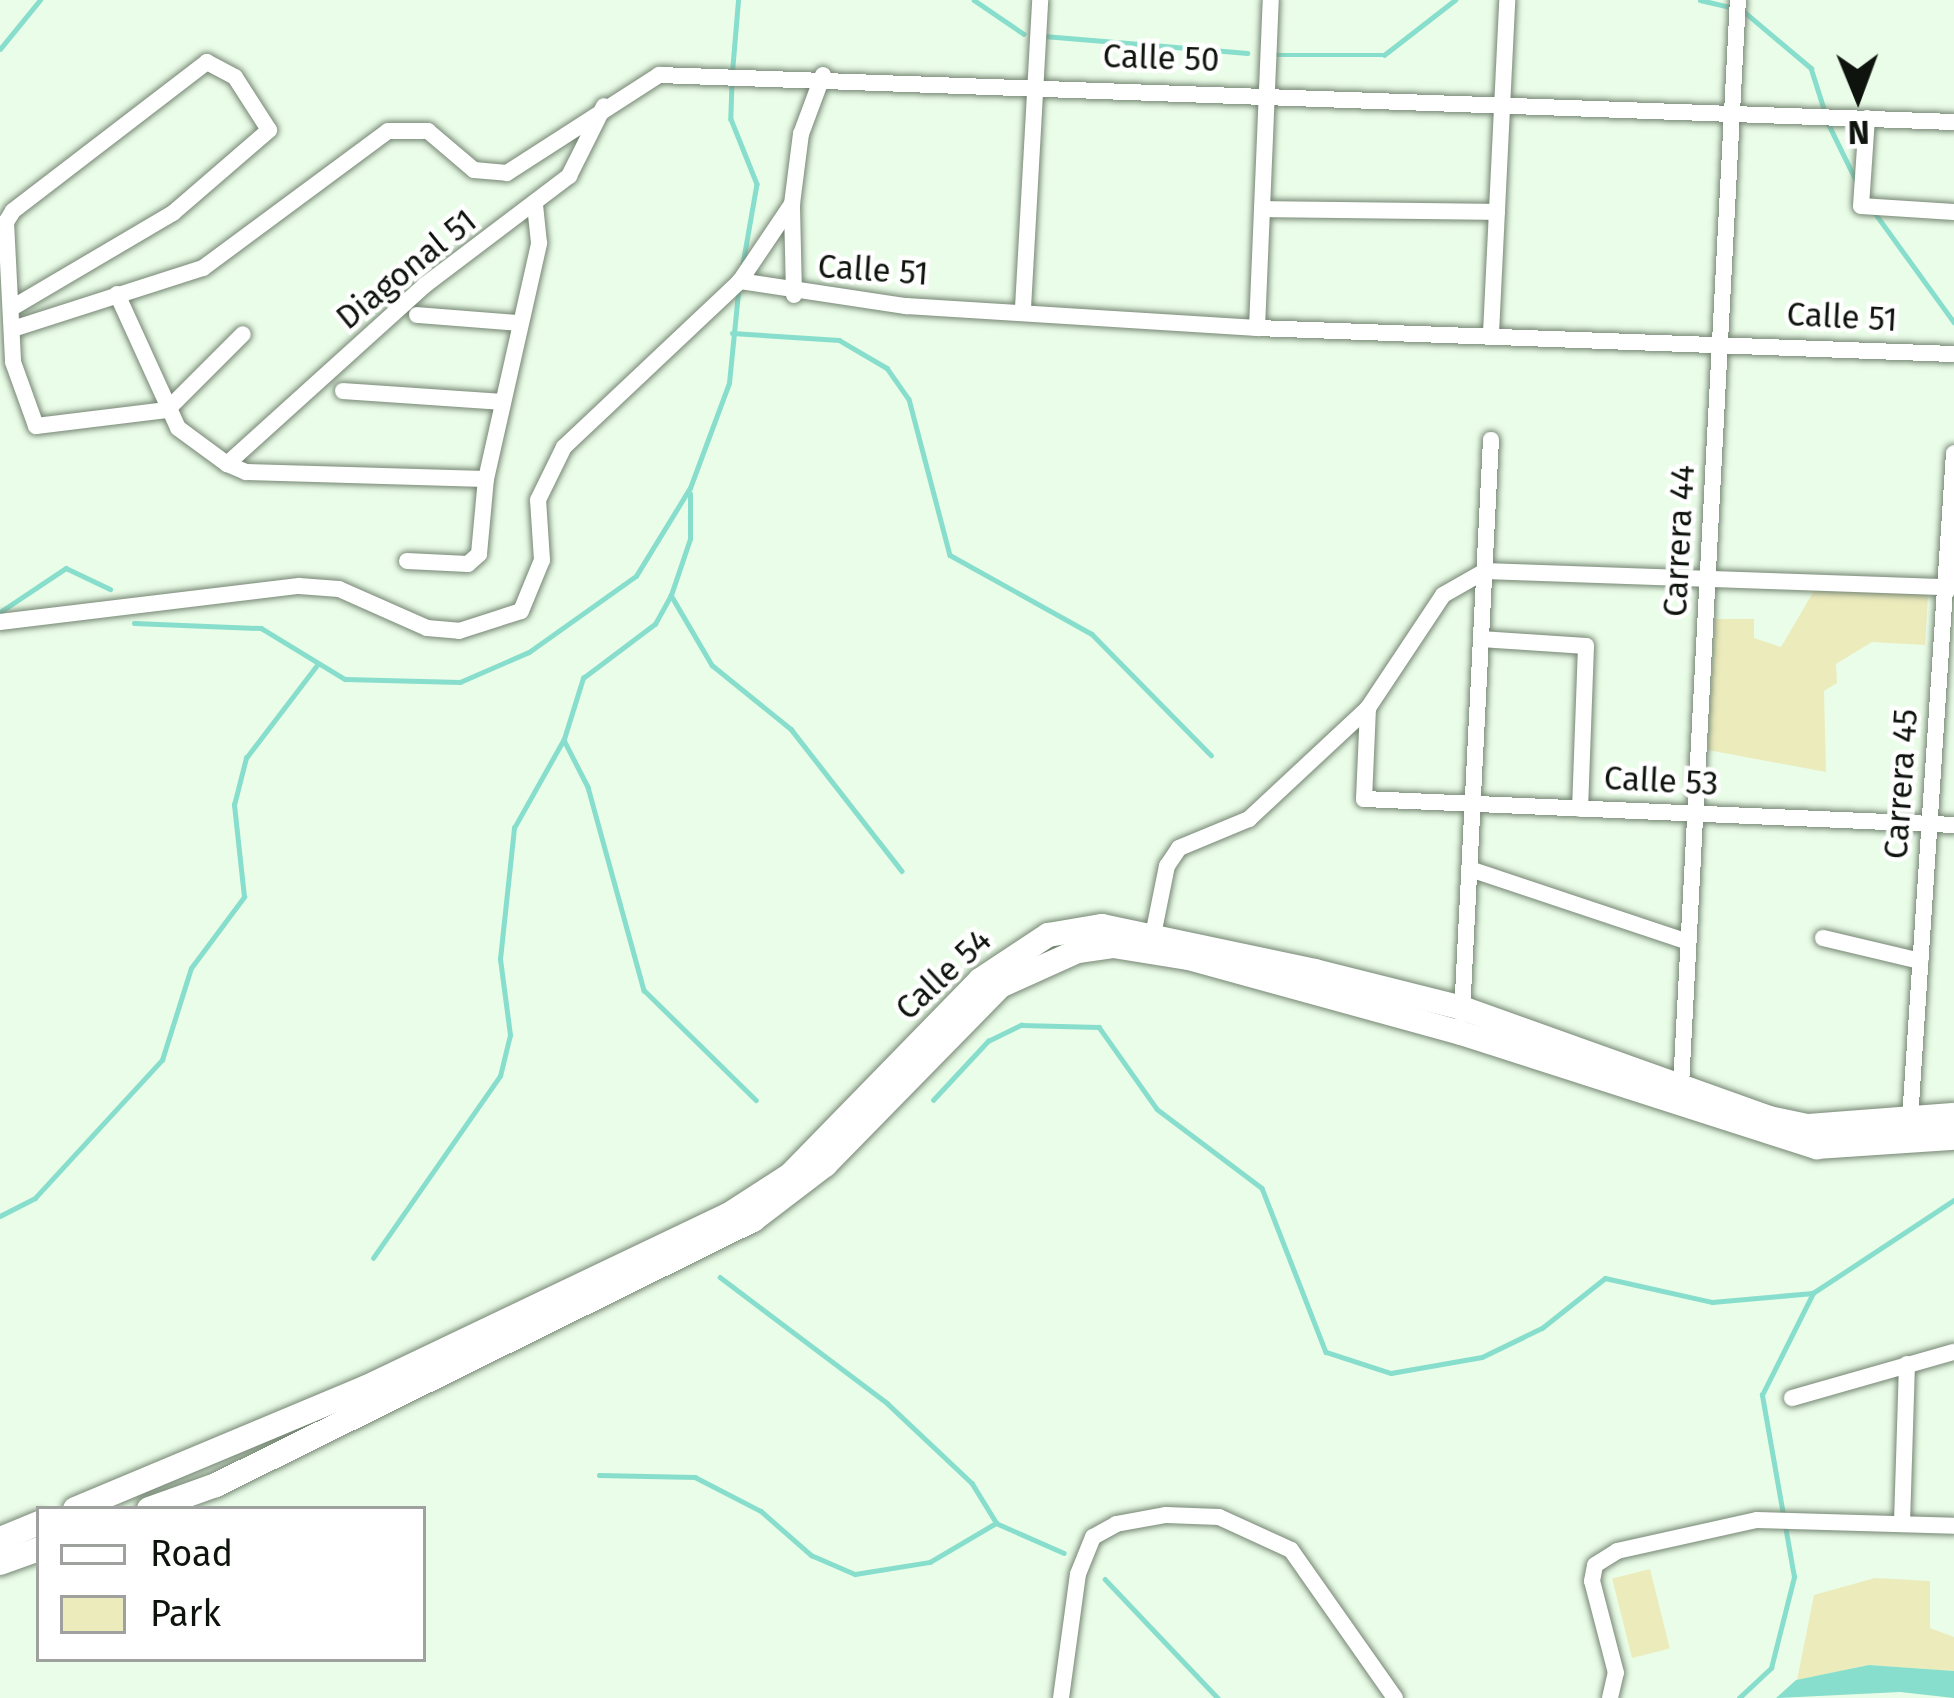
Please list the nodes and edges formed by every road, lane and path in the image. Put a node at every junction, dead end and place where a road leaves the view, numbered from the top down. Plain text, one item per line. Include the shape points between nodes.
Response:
1 (1040, 0) edge
2 (1271, 0) edge
3 (1507, 0) edge
4 (1738, 0) edge
5 (824, 75) junction
6 (1035, 84) junction
7 (1267, 92) junction
8 (1502, 104) junction
9 (604, 106) junction
10 (1732, 110) junction
11 (1868, 118) junction
12 (1954, 122) edge
13 (792, 204) junction
14 (535, 206) junction
15 (1262, 209) junction
16 (1497, 212) junction
17 (1954, 212) edge
18 (740, 281) junction
19 (117, 294) junction
20 (794, 295) junction
21 (15, 306) junction
22 (1023, 308) junction
23 (417, 315) dead end
24 (519, 323) junction
25 (16, 328) junction
26 (1257, 328) junction
27 (1491, 333) junction
28 (243, 334) dead end
29 (1720, 342) junction
30 (1954, 354) edge
31 (343, 392) dead end
32 (503, 402) junction
33 (166, 410) junction
34 (1491, 440) dead end
35 (1954, 453) edge
36 (227, 464) junction
37 (485, 479) junction
38 (406, 561) dead end
39 (1485, 571) junction
40 (1708, 578) junction
41 (1950, 587) edge
42 (0, 622) edge
43 (1481, 640) junction
44 (1368, 708) junction
45 (1473, 805) junction
46 (1580, 809) junction
47 (1695, 814) junction
48 (1929, 824) junction
49 (1954, 825) edge
50 (1470, 869) junction
51 (1823, 938) dead end
52 (1151, 943) junction
53 (1688, 943) junction
54 (1920, 961) junction
55 (1462, 1021) junction
56 (1681, 1086) junction
57 (1954, 1115) edge
58 (1910, 1119) junction
59 (1954, 1138) edge
60 (518, 1326) junction
61 (1954, 1352) edge
62 (1907, 1364) junction
63 (1792, 1398) dead end
64 (82, 1506) edge
65 (157, 1506) edge
66 (1901, 1523) junction
67 (36, 1524) edge
68 (1954, 1526) edge
69 (0, 1539) edge
70 (36, 1550) edge
71 (0, 1563) edge
72 (1061, 1698) edge
73 (1396, 1698) edge
74 (1610, 1698) edge

1 - 6 street
2 - 7 street
3 - 8 street
4 - 10 street, Carrera 44
5 - 6 street, Calle 50
5 - 9 street, Calle 50 via 658,75
5 - 13 street via 801,134
6 - 7 street, Calle 50
6 - 22 street
7 - 8 street, Calle 50
7 - 15 street
8 - 10 street, Calle 50
8 - 16 street
9 - 14 street, Diagonal 51 via 569,176
9 - 19 street, Calle 50 via 491,176 411,127 388,131 223,257
10 - 11 street, Calle 50
10 - 29 street, Carrera 44
11 - 12 street, Calle 50
11 - 17 street via 1861,206
13 - 18 street
13 - 20 street
14 - 24 street via 539,243
14 - 36 street, Diagonal 51 via 424,285
15 - 16 street
15 - 26 street
16 - 27 street
18 - 20 street, Calle 51
18 - 42 street via 556,459 538,500 537,587 521,611 459,631 427,628 339,589 298,586
19 - 25 street
19 - 33 street
20 - 22 street, Calle 51
21 - 21 street via 6,222 164,87 207,62 235,77 269,130 173,213
21 - 25 street
22 - 26 street, Calle 51
23 - 24 street
24 - 32 street
25 - 33 street via 13,362 36,426
26 - 27 street, Calle 51
27 - 29 street, Calle 51
28 - 33 street
29 - 30 street, Calle 51
29 - 40 street, Carrera 44
31 - 32 street
32 - 37 street
33 - 36 street
34 - 39 street
35 - 41 street, Carrera 45
36 - 37 street via 246,472
37 - 38 street via 479,554 468,564
39 - 40 street
39 - 43 street
39 - 44 street via 1443,595
40 - 41 street
40 - 47 street, Carrera 44
41 - 48 street, Carrera 45
43 - 45 street
43 - 46 street via 1586,646
44 - 45 street, Calle 53 via 1364,799
44 - 52 street via 1249,818 1179,848 1167,866
45 - 46 street, Calle 53
45 - 50 street
46 - 47 street, Calle 53
47 - 48 street, Calle 53
47 - 53 street, Carrera 44
48 - 49 street, Calle 53
48 - 54 street, Carrera 45
50 - 53 street
50 - 55 street
51 - 54 street
52 - 55 main road, Calle 54
52 - 60 main road, Calle 54 via 1102,926 1048,935 1013,952 788,1188
53 - 56 street, Carrera 44
54 - 58 street, Carrera 45
55 - 56 main road, Calle 54
55 - 59 main road, Calle 54 via 1816,1148
56 - 58 main road, Calle 54 via 1808,1126
57 - 58 main road, Calle 54
60 - 64 main road, Calle 54
60 - 65 main road, Calle 54 via 216,1485
61 - 62 street
62 - 63 street
62 - 66 street
66 - 68 street
66 - 74 street via 1757,1520 1617,1551 1595,1565 1592,1581 1616,1673
67 - 69 main road
70 - 71 main road
72 - 73 street via 1078,1574 1093,1537 1166,1515 1219,1517 1276,1540

